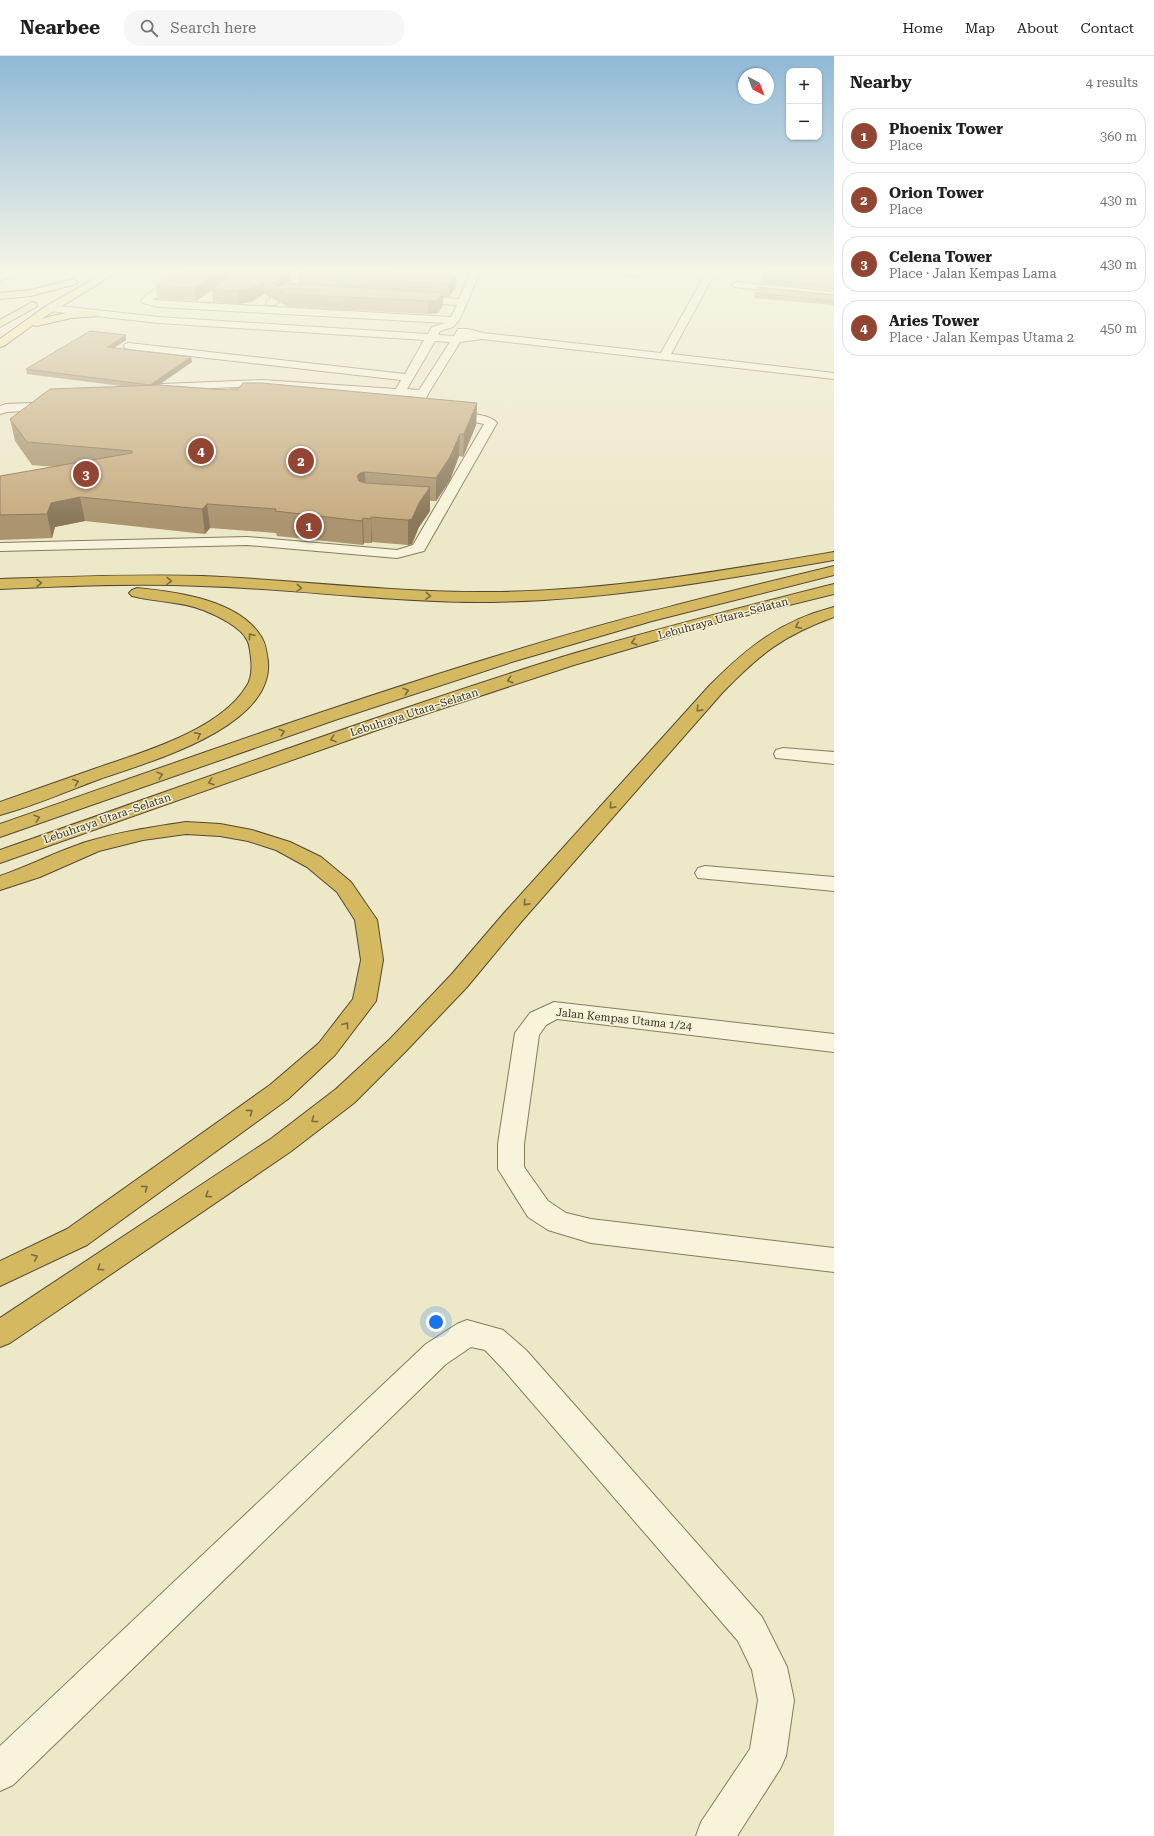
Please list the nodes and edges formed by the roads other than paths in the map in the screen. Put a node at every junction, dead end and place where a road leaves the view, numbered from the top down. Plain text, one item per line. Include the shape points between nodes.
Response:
1 (194, 354) edge
2 (422, 354) edge
3 (448, 354) edge
4 (639, 354) edge
5 (666, 354) edge
6 (664, 357) junction
7 (250, 361) junction
8 (198, 375) dead end
9 (834, 376) edge
10 (409, 378) junction
11 (399, 393) junction
12 (422, 394) junction
13 (173, 395) junction
14 (70, 405) edge
15 (392, 405) edge
16 (0, 410) edge
17 (428, 506) edge
18 (443, 507) junction
19 (0, 547) edge
20 (834, 556) edge
21 (834, 570) edge
22 (0, 584) edge
23 (834, 589) edge
24 (0, 596) edge
25 (834, 612) edge
26 (783, 754) dead end
27 (834, 758) edge
28 (0, 809) edge
29 (0, 830) edge
30 (0, 857) edge
31 (705, 873) dead end
32 (0, 883) edge
33 (834, 884) edge
34 (834, 1043) edge
35 (834, 1260) edge
36 (0, 1274) edge
37 (0, 1334) edge
38 (0, 1772) edge
39 (715, 1836) edge

1 - 7 street
2 - 10 street
3 - 12 street
4 - 6 street
5 - 6 street
6 - 9 street
7 - 8 street via 237,370 222,375
7 - 10 street
10 - 11 street
11 - 12 street
11 - 13 street via 262,383
11 - 15 street
12 - 18 street via 412,412 486,420 491,423
13 - 13 street via 151,402 159,388
14 - 16 street
17 - 18 street
18 - 19 street via 419,548 397,554 247,541
22 -> 20 highway via 202,581 444,597 527,596 638,587
29 -> 21 highway, Lebuhraya Utara–Selatan via 328,716 509,657 654,616
23 -> 30 highway, Lebuhraya Utara–Selatan via 718,618 568,661 376,724
28 -> 24 highway via 169,748 214,726 239,706 254,688 260,673 260,655 254,637 236,620 216,609 189,600 132,593
25 -> 37 highway via 774,637 716,689 513,916 459,981 345,1096 274,1149
26 - 27 street
31 - 33 street
36 -> 32 highway via 78,1237 279,1092 327,1049 364,1001 372,960 366,920 344,887 314,862 283,846 252,836 220,830 186,828 143,834 92,847
34 - 35 street, Jalan Kempas Utama 1/24 via 554,1010 538,1019 527,1032 511,1144 511,1169 538,1209 558,1222 591,1231
38 - 39 street via 436,1354 467,1333 492,1339 515,1360 750,1629 769,1667 776,1700 767,1756

